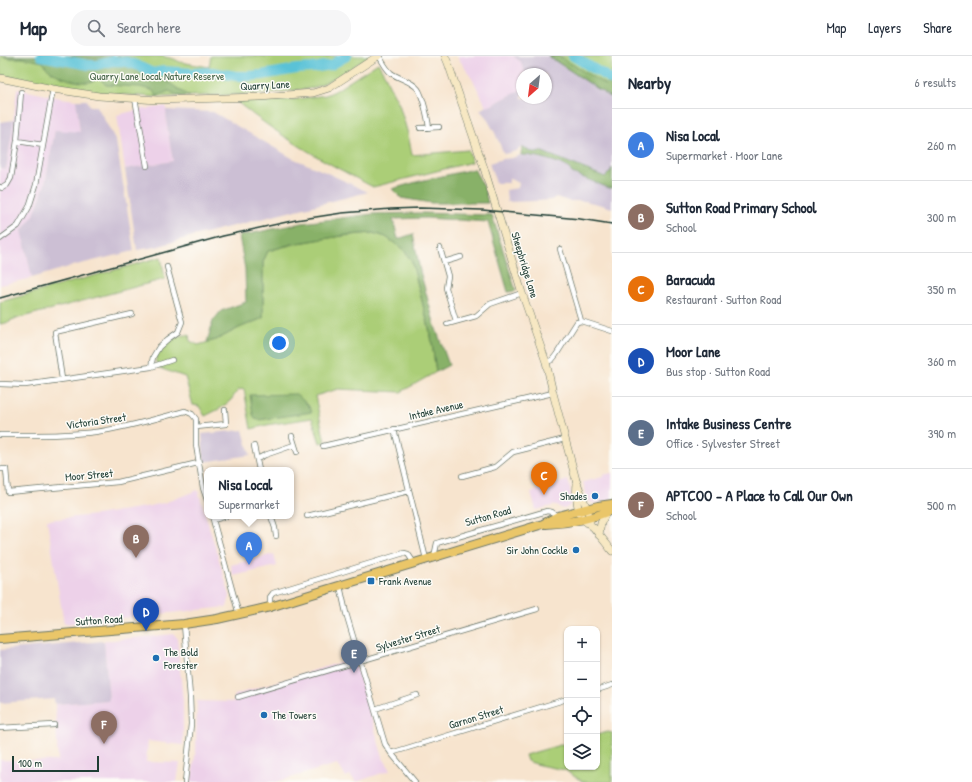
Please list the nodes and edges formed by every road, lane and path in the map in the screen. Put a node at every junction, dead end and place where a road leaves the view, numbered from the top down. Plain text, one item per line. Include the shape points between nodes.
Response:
1 (378, 56) edge
2 (445, 56) edge
3 (0, 78) edge
4 (53, 89) junction
5 (21, 92) dead end
6 (135, 98) junction
7 (439, 127) dead end
8 (420, 128) dead end
9 (429, 128) junction
10 (18, 141) junction
11 (43, 146) junction
12 (147, 166) dead end
13 (0, 187) edge
14 (0, 239) edge
15 (440, 248) dead end
16 (560, 249) dead end
17 (461, 257) dead end
18 (444, 262) junction
19 (167, 266) dead end
20 (522, 293) junction
21 (132, 314) dead end
22 (581, 321) junction
23 (456, 322) junction
24 (447, 324) dead end
25 (612, 331) edge
26 (172, 360) dead end
27 (546, 362) junction
28 (151, 367) junction
29 (62, 379) junction
30 (0, 384) edge
31 (553, 393) junction
32 (225, 410) dead end
33 (196, 427) junction
34 (394, 430) junction
35 (0, 435) edge
36 (292, 436) dead end
37 (565, 439) junction
38 (294, 445) junction
39 (254, 446) dead end
40 (323, 446) dead end
41 (297, 452) dead end
42 (257, 459) junction
43 (198, 463) junction
44 (258, 467) edge
45 (0, 469) edge
46 (462, 476) dead end
47 (204, 491) edge
48 (409, 491) junction
49 (612, 504) edge
50 (583, 510) junction
51 (609, 512) edge
52 (307, 516) dead end
53 (213, 519) edge
54 (272, 519) edge
55 (559, 520) junction
56 (587, 520) junction
57 (280, 524) dead end
58 (275, 528) junction
59 (599, 535) junction
60 (276, 536) dead end
61 (612, 551) edge
62 (430, 558) junction
63 (414, 563) junction
64 (340, 586) junction
65 (270, 607) junction
66 (537, 609) dead end
67 (239, 615) junction
68 (184, 624) junction
69 (0, 639) edge
70 (361, 661) junction
71 (612, 685) edge
72 (600, 689) edge
73 (417, 695) dead end
74 (238, 697) dead end
75 (564, 700) edge
76 (375, 709) junction
77 (54, 726) dead end
78 (0, 728) edge
79 (391, 753) junction
80 (185, 782) edge
81 (415, 782) edge

1 - 6 street, Quarry Lane via 329,88 313,93 242,98
1 - 9 street via 392,74 418,89
2 - 20 street, Sheepbridge Lane via 487,175
3 - 4 street, Quarry Lane
4 - 6 street, Quarry Lane
4 - 11 street
5 - 10 street
6 - 12 street
7 - 9 street
8 - 9 street
10 - 11 street
10 - 13 street via 11,178 7,185
11 - 14 street via 29,207 18,226
15 - 18 street
16 - 22 street
17 - 18 street
18 - 23 street via 448,276 446,288
19 - 28 street via 182,322 178,332 159,347 153,356
20 - 23 street via 490,304 476,316
20 - 27 street, Sheepbridge Lane
21 - 29 street via 55,332
22 - 25 street
22 - 27 street via 552,360
23 - 24 street
26 - 28 street
27 - 31 street, Sheepbridge Lane
28 - 29 street
29 - 30 street via 25,385
31 - 34 street, Intake Avenue
31 - 37 street, Sheepbridge Lane
32 - 33 street via 226,424
33 - 35 street, Victoria Street via 196,419 184,411 95,432
33 - 43 street
34 - 40 street, Intake Avenue
34 - 48 street
36 - 38 street
37 - 46 street via 514,452 496,467
37 - 50 street, Sheepbridge Lane via 577,483 576,494
38 - 41 street
38 - 42 street
39 - 42 street
42 - 44 street
43 - 45 street, Moor Street via 118,482 8,492 6,469
43 - 47 street
48 - 52 street
48 - 62 street
49 - 50 highway, Sutton Road
50 - 55 highway, Sutton Road
50 - 56 street, Sheepbridge Lane
51 - 56 highway, Sutton Road
51 - 59 street via 601,523
53 - 67 street
54 - 58 street
55 - 56 highway, Sutton Road
55 - 62 highway, Sutton Road
55 - 62 street, Sutton Road via 552,512 547,511 440,542 437,543
56 - 59 street, Sheepbridge Lane
57 - 58 street
58 - 60 street
59 - 61 street, Sheepbridge Lane
62 - 63 highway, Sutton Road
63 - 64 highway, Sutton Road
63 - 65 street via 408,554 404,553 273,593 270,597
64 - 65 highway, Sutton Road
64 - 70 street
65 - 67 highway, Sutton Road
66 - 70 street, Sylvester Street
67 - 68 highway, Sutton Road
68 - 69 highway, Sutton Road
68 - 80 street via 191,724
70 - 74 street, Sylvester Street
70 - 76 street
71 - 72 street
73 - 76 street
75 - 79 street, Garnon Street
76 - 79 street via 385,744
77 - 78 street
79 - 81 street

